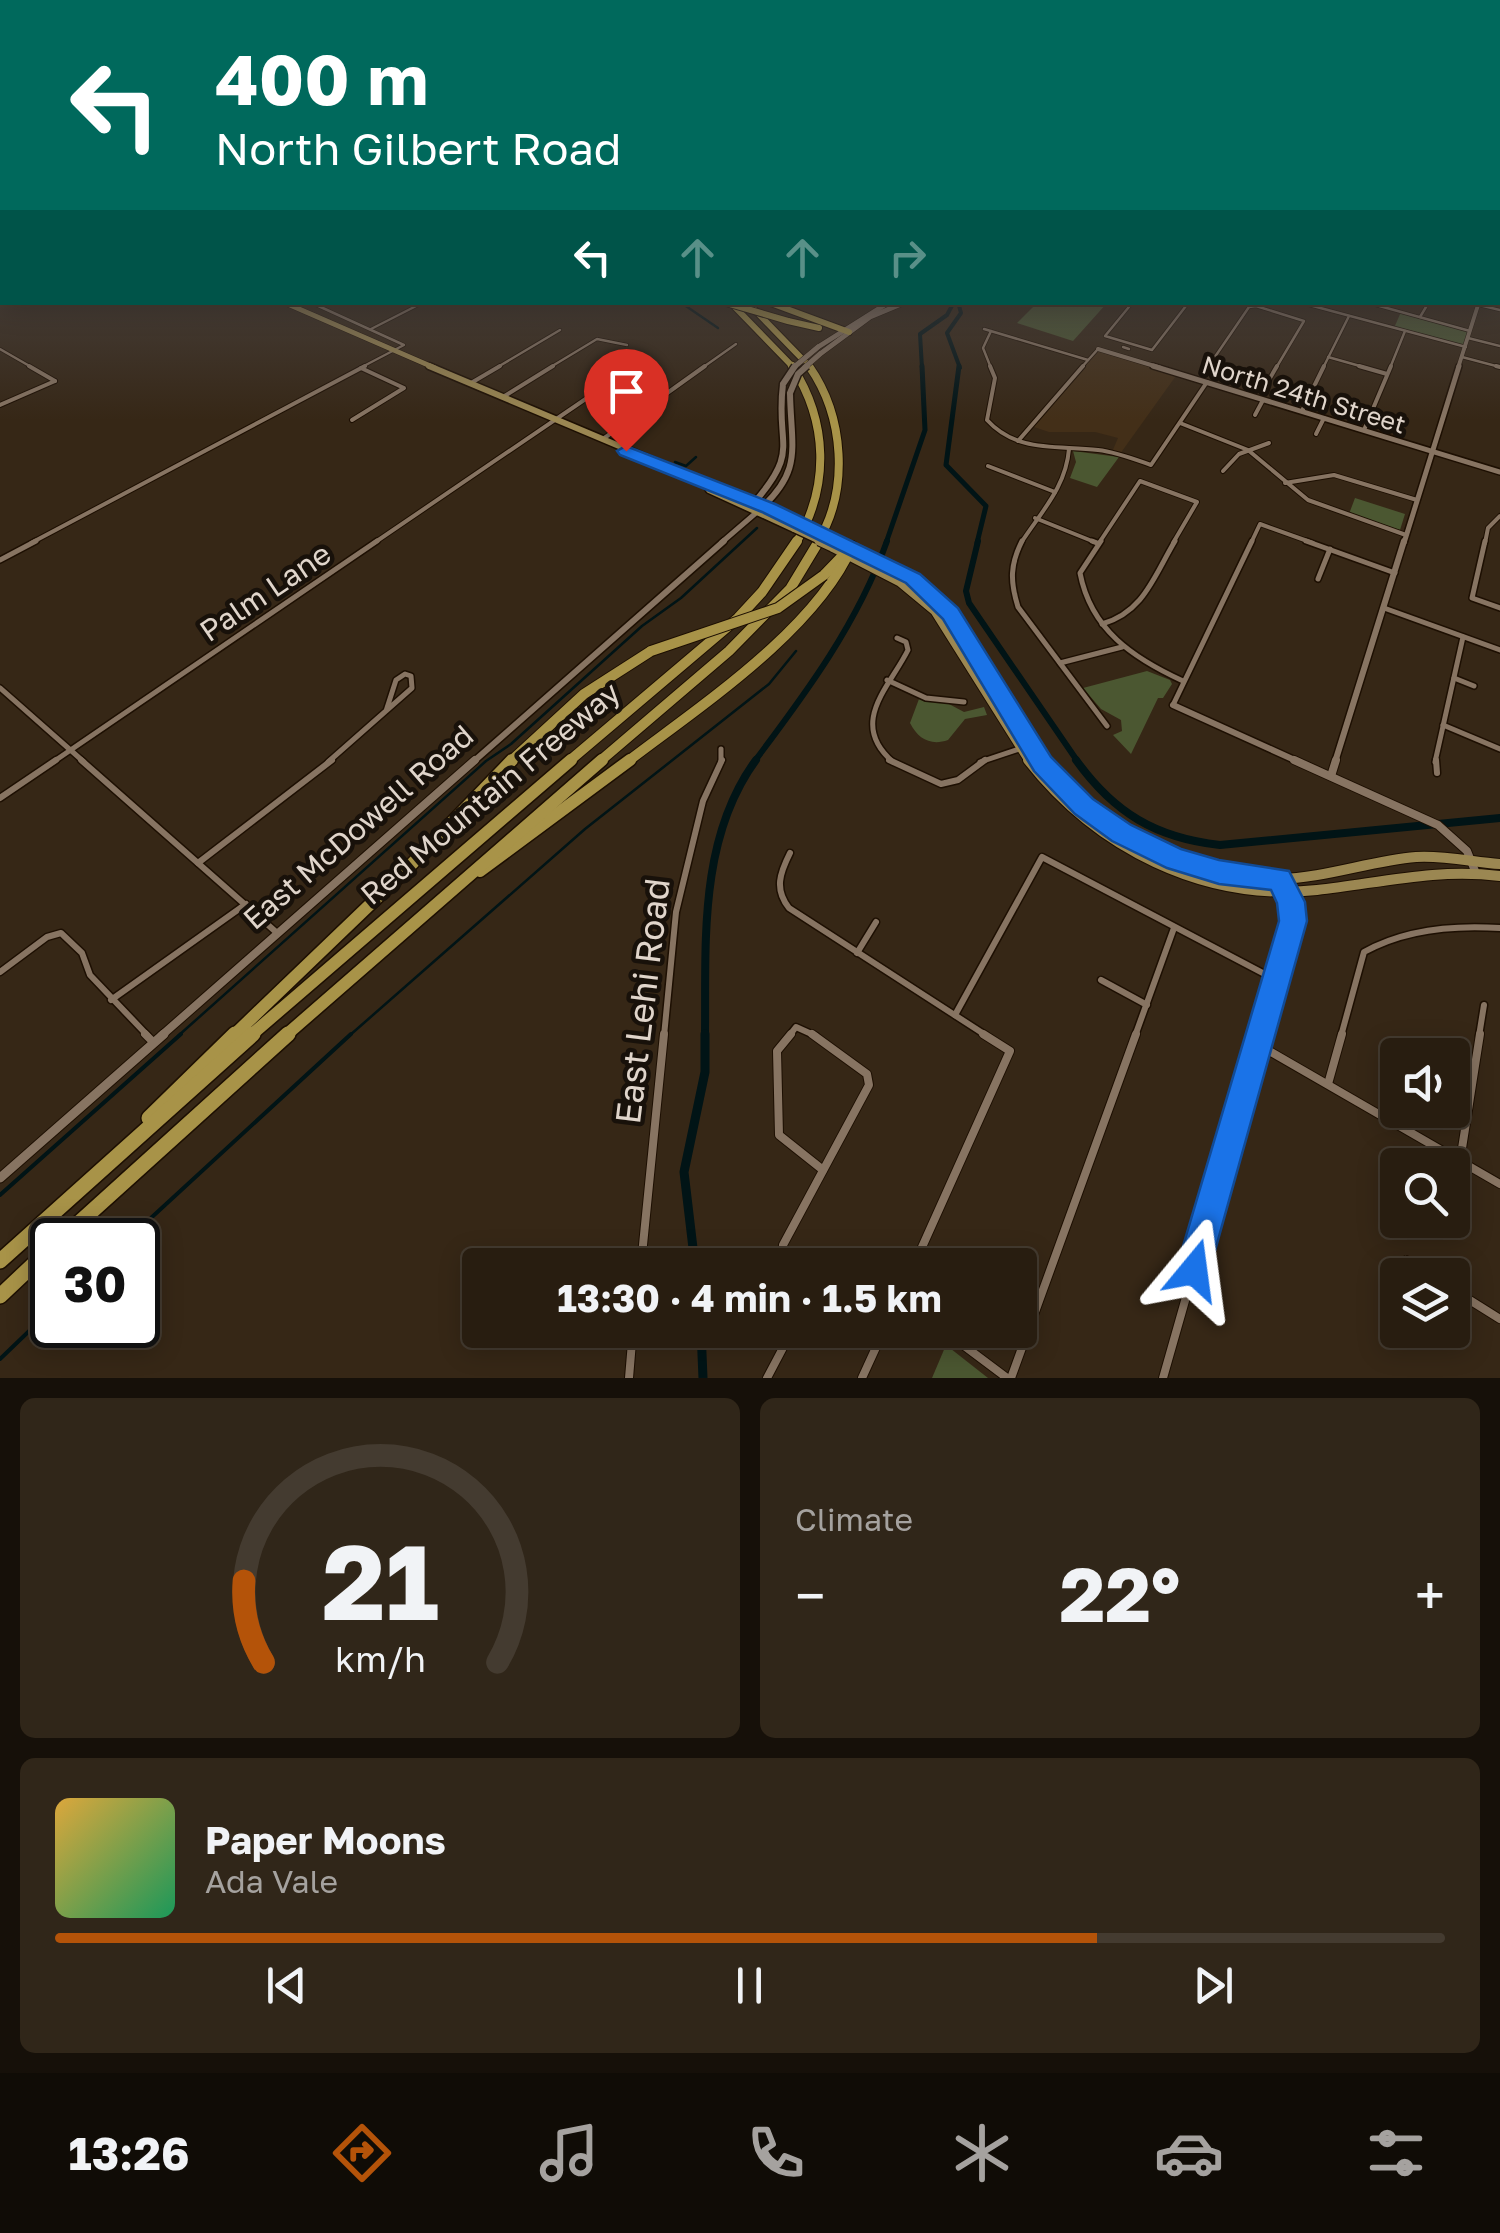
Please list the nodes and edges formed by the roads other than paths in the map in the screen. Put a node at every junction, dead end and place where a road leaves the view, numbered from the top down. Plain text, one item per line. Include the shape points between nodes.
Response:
1 (290, 305) edge
2 (312, 305) edge
3 (320, 305) edge
4 (418, 305) edge
5 (730, 305) edge
6 (737, 305) edge
7 (749, 305) edge
8 (775, 305) edge
9 (887, 305) edge
10 (899, 305) edge
11 (1130, 305) edge
12 (1187, 305) edge
13 (1309, 305) edge
14 (1380, 305) edge
15 (1427, 305) edge
16 (1479, 305) edge
17 (301, 310) junction
18 (1349, 316) junction
19 (1420, 318) junction
20 (371, 329) junction
21 (984, 329) dead end
22 (560, 330) dead end
23 (991, 331) junction
24 (1405, 331) junction
25 (843, 333) junction
26 (1469, 334) junction
27 (736, 344) dead end
28 (627, 345) dead end
29 (1040, 346) junction
30 (1128, 346) junction
31 (1500, 346) edge
32 (1466, 347) junction
33 (0, 349) edge
34 (1098, 349) joint
35 (394, 351) junction
36 (819, 351) junction
37 (1034, 353) dead end
38 (1120, 355) junction
39 (1328, 357) junction
40 (1462, 357) junction
41 (1088, 360) junction
42 (1500, 367) edge
43 (361, 368) junction
44 (1388, 374) junction
45 (1242, 379) junction
46 (1207, 382) junction
47 (469, 384) junction
48 (1235, 390) junction
49 (590, 396) dead end
50 (501, 398) junction
51 (1264, 399) junction
52 (0, 404) edge
53 (1302, 411) junction
54 (1255, 415) dead end
55 (1324, 418) junction
56 (352, 420) dead end
57 (554, 421) junction
58 (1180, 423) junction
59 (1364, 430) junction
60 (1316, 434) dead end
61 (600, 441) junction
62 (1018, 441) junction
63 (1269, 443) dead end
64 (1070, 449) junction
65 (1248, 450) junction
66 (1432, 451) junction
67 (988, 466) dead end
68 (1223, 471) dead end
69 (1500, 472) edge
70 (1286, 483) junction
71 (1054, 492) junction
72 (1416, 500) junction
73 (755, 509) junction
74 (1500, 516) edge
75 (1035, 518) junction
76 (1406, 535) junction
77 (1098, 543) junction
78 (1330, 549) junction
79 (849, 552) junction
80 (0, 560) edge
81 (1395, 572) junction
82 (1318, 580) dead end
83 (1384, 608) junction
84 (1500, 608) edge
85 (1102, 624) junction
86 (1464, 637) junction
87 (897, 638) dead end
88 (1122, 647) junction
89 (1500, 650) edge
90 (1060, 663) junction
91 (1454, 678) junction
92 (888, 680) junction
93 (1183, 681) junction
94 (1474, 686) dead end
95 (0, 688) edge
96 (964, 702) dead end
97 (1172, 705) joint
98 (386, 711) junction
99 (1107, 726) dead end
100 (1443, 726) junction
101 (1024, 748) junction
102 (721, 749) dead end
103 (1500, 749) edge
104 (71, 750) junction
105 (1437, 773) dead end
106 (1331, 776) junction
107 (0, 798) edge
108 (790, 853) dead end
109 (198, 863) junction
110 (1500, 864) edge
111 (1473, 865) junction
112 (1500, 876) edge
113 (1279, 879) junction
114 (1286, 892) junction
115 (246, 904) junction
116 (876, 922) dead end
117 (1174, 928) junction
118 (1500, 928) edge
119 (276, 932) junction
120 (386, 945) junction
121 (857, 953) junction
122 (0, 972) edge
123 (1101, 980) dead end
124 (1276, 980) junction
125 (111, 1000) junction
126 (1146, 1005) junction
127 (1484, 1005) dead end
128 (955, 1015) junction
129 (153, 1042) junction
130 (1257, 1044) junction
131 (1328, 1084) junction
132 (1436, 1148) edge
133 (1462, 1148) edge
134 (1470, 1168) edge
135 (823, 1170) junction
136 (0, 1178) edge
137 (1500, 1184) edge
138 (77, 1189) junction
139 (84, 1218) edge
140 (643, 1248) edge
141 (783, 1248) edge
142 (922, 1248) edge
143 (0, 1260) edge
144 (30, 1268) edge
145 (0, 1296) edge
146 (1470, 1300) edge
147 (1500, 1319) edge
148 (632, 1348) edge
149 (783, 1348) edge
150 (876, 1348) edge
151 (967, 1348) edge
152 (629, 1378) edge
153 (767, 1378) edge
154 (862, 1378) edge
155 (1009, 1378) edge
156 (1164, 1378) edge

1 - 17 main road
2 - 17 street
3 - 20 street
4 - 20 street
5 - 138 highway, Red Mountain Freeway via 789,361 819,420 821,484 785,564 713,640
6 - 25 highway, bridge
7 - 120 highway, Red Mountain Freeway via 811,368 835,419 838,489 810,558 779,602 729,651
8 - 25 highway
9 - 25 main road, East McDowell Road
10 - 25 main road, East McDowell Road
11 - 30 street via 1104,336
12 - 30 street via 1152,350
13 - 18 street
14 - 19 street
15 - 19 street
16 - 26 street
17 - 35 main road
18 - 24 street
18 - 39 street
19 - 26 street
20 - 35 street via 402,342
21 - 23 street
22 - 47 street
23 - 29 street
23 - 62 street via 983,348 995,378 987,420
24 - 32 street
24 - 44 street
25 - 36 main road, East McDowell Road
26 - 31 street
26 - 32 street
27 - 61 street
28 - 50 street via 600,338
29 - 37 street
29 - 41 street
30 - 38 street
32 - 40 street
33 - 52 street via 56,382
34 - 38 street, North 24th Street
34 - 41 street
35 - 43 street
35 - 47 main road
36 - 73 main road, East McDowell Road, bridge via 790,393 795,461 788,478
36 - 73 main road, East McDowell Road, bridge via 797,363 783,384 784,464
38 - 46 street, North 24th Street
39 - 44 street
39 - 53 street
40 - 42 street
40 - 66 street
41 - 62 street
43 - 56 street via 404,388
43 - 80 street
44 - 59 street
45 - 45 street via 1208,367 1251,306 1303,319 1266,385
45 - 48 street
46 - 48 street, North 24th Street
46 - 58 street
47 - 50 main road
48 - 51 street, North 24th Street
49 - 57 street, Palm Lane
50 - 57 main road
51 - 53 street, North 24th Street
51 - 54 street
53 - 55 street, North 24th Street
55 - 59 street, North 24th Street
55 - 60 street
57 - 61 main road
57 - 104 street, Palm Lane
58 - 64 street via 1152,465 1112,452
58 - 65 street
59 - 66 street, North 24th Street
61 - 73 main road
62 - 64 street
63 - 65 street
64 - 71 street via 1069,473
65 - 68 street
65 - 70 street
66 - 69 street, North 24th Street
66 - 72 street
67 - 71 street
70 - 72 street via 1334,475
70 - 76 street via 1299,498
71 - 75 street
72 - 76 street
73 - 79 main road, bridge
73 - 119 street, East McDowell Road
74 - 84 street via 1488,528 1472,598
75 - 77 street
75 - 90 street via 1023,535 1010,585 1018,607
76 - 81 street
77 - 85 street via 1080,573 1087,604
77 - 85 street via 1140,481 1198,502 1138,605
78 - 81 street
78 - 82 street
78 - 93 street via 1260,524
79 - 101 main road via 891,571 946,625
79 - 120 highway via 792,628 751,667
79 - 138 highway, bridge via 778,608 651,651 570,704
81 - 83 street
83 - 86 street
83 - 106 street
85 - 88 street
86 - 89 street
86 - 91 street
87 - 92 street via 908,650
88 - 90 street
88 - 93 street
90 - 99 street
91 - 94 street
91 - 100 street
92 - 96 street via 926,698
92 - 101 street via 875,709 874,745 930,781 950,784 981,761
93 - 97 street
95 - 104 street
97 - 106 street
98 - 98 street via 412,688 411,676 396,680
98 - 109 street
100 - 103 street
100 - 105 street
101 - 113 main road via 1084,806 1150,849 1219,872
101 - 114 main road via 1068,808 1130,850 1212,882
102 - 140 street, East Lehi Road via 676,912
104 - 107 street, Palm Lane
104 - 109 street
106 - 111 street via 1448,832
108 - 121 street via 779,897
109 - 115 street
110 - 111 main road
111 - 112 main road
111 - 113 main road via 1394,860
111 - 114 main road
113 - 114 street
114 - 124 street via 1293,921
115 - 119 street
115 - 125 street
116 - 121 street
117 - 124 street
117 - 126 street
117 - 128 street via 1042,857
118 - 131 street via 1435,931 1364,952
119 - 129 street, East McDowell Road
120 - 139 highway, Red Mountain Freeway
121 - 128 street
122 - 125 street via 61,933 82,952 90,976
123 - 126 street
124 - 130 street
125 - 129 street
126 - 155 street
127 - 133 street
128 - 142 street via 1010,1051
129 - 136 street, East McDowell Road
130 - 131 street
130 - 156 street
131 - 132 street
134 - 137 street
135 - 135 street via 869,1085 867,1074 796,1027 777,1051 779,1135
135 - 141 street
138 - 143 highway, Red Mountain Freeway
144 - 145 highway
146 - 147 street
148 - 152 street
149 - 153 street
150 - 154 street
151 - 155 street

